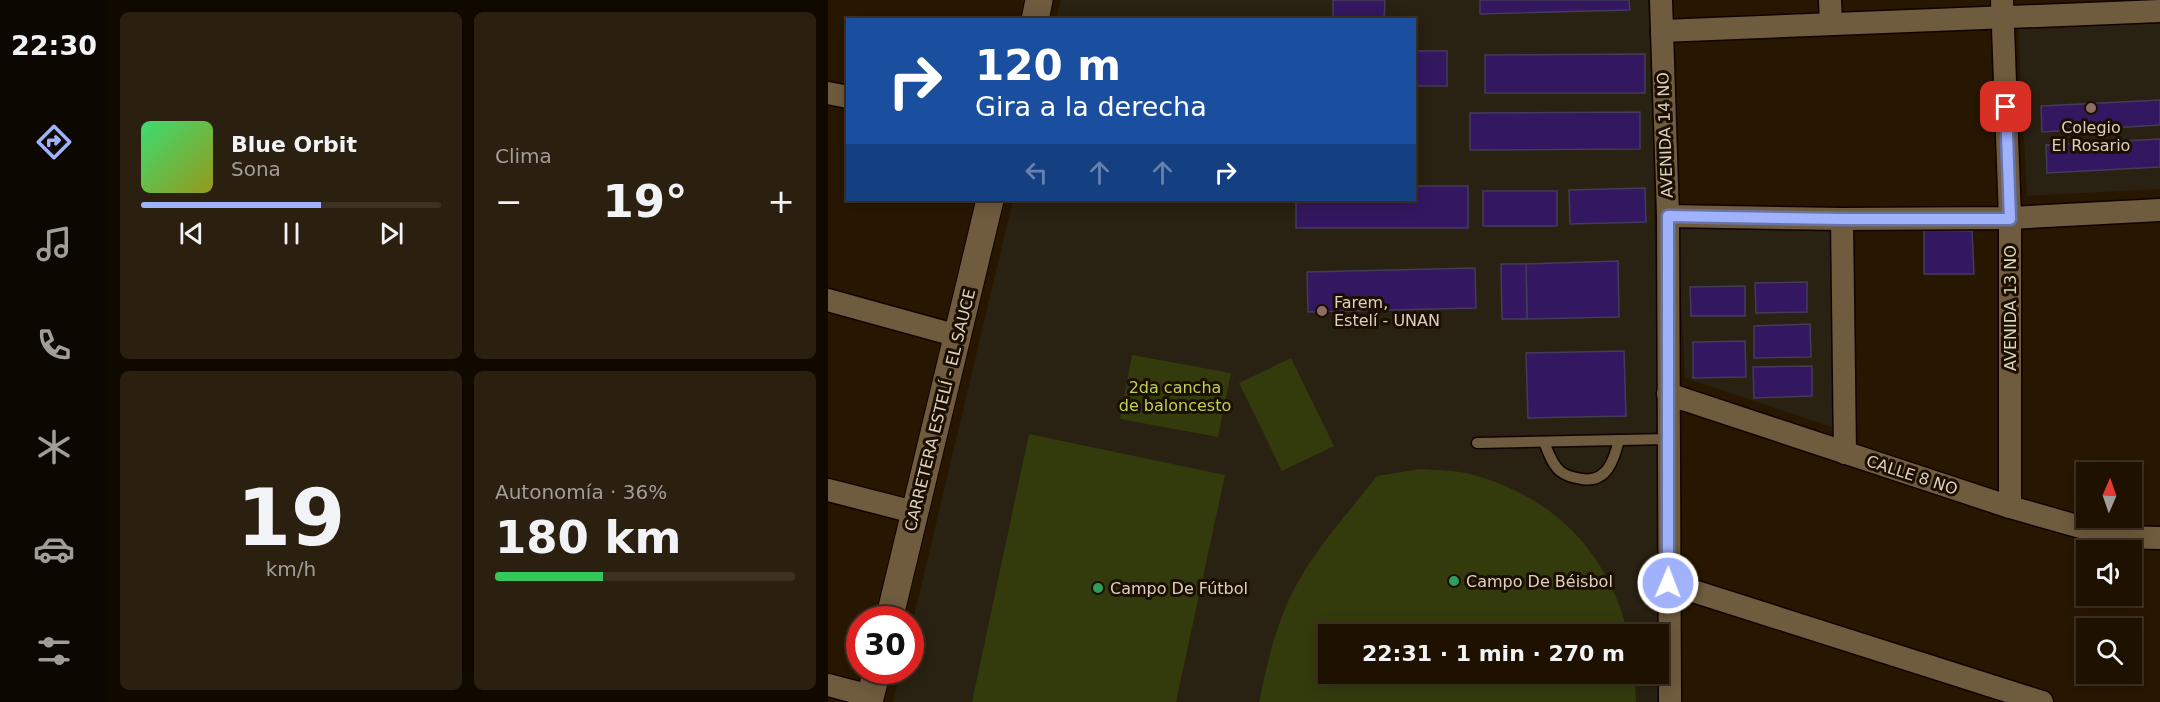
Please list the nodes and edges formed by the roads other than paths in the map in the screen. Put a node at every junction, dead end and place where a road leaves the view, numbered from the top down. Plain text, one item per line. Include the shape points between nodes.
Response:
1 (1040, 0) edge
2 (1661, 0) edge
3 (1830, 0) edge
4 (2002, 9) edge
5 (2160, 11) edge
6 (1036, 18) edge
7 (1831, 24) junction
8 (1662, 31) junction
9 (828, 93) edge
10 (846, 98) edge
11 (990, 201) edge
12 (2160, 210) edge
13 (1668, 216) junction
14 (1842, 219) junction
15 (2010, 219) junction
16 (828, 300) edge
17 (958, 336) junction
18 (1668, 394) junction
19 (1669, 439) junction
20 (1619, 440) junction
21 (1544, 442) junction
22 (1477, 443) dead end
23 (1845, 453) junction
24 (828, 490) edge
25 (2010, 507) junction
26 (914, 512) junction
27 (2160, 538) edge
28 (1668, 583) junction
29 (892, 606) edge
30 (828, 686) edge
31 (872, 689) edge
32 (1670, 702) edge
33 (2042, 702) edge

1 - 6 street
2 - 8 street, AVENIDA 14 NO
3 - 7 street
4 - 5 street
4 - 7 street
4 - 15 street, AVENIDA 13 NO
7 - 8 street
8 - 13 street, AVENIDA 14 NO
9 - 10 street
11 - 17 street, CARRETERA ESTELÍ - EL SAUCE
12 - 15 street
13 - 14 street
13 - 18 street, AVENIDA 14 NO
14 - 15 street
14 - 23 street
15 - 25 street, AVENIDA 13 NO
16 - 17 street
17 - 26 street, CARRETERA ESTELÍ - EL SAUCE
18 - 19 street, AVENIDA 14 NO
18 - 23 street, CALLE 8 NO
19 - 20 lane
19 - 28 street, AVENIDA 14 NO
20 - 21 lane
20 - 21 lane via 1609,469 1600,477 1587,480 1561,472
21 - 22 lane
23 - 25 street, CALLE 8 NO
24 - 26 street
25 - 27 street, CALLE 8 NO via 2116,537
26 - 29 street, CARRETERA ESTELÍ - EL SAUCE
28 - 32 street, AVENIDA 14 NO
28 - 33 street
30 - 31 street

